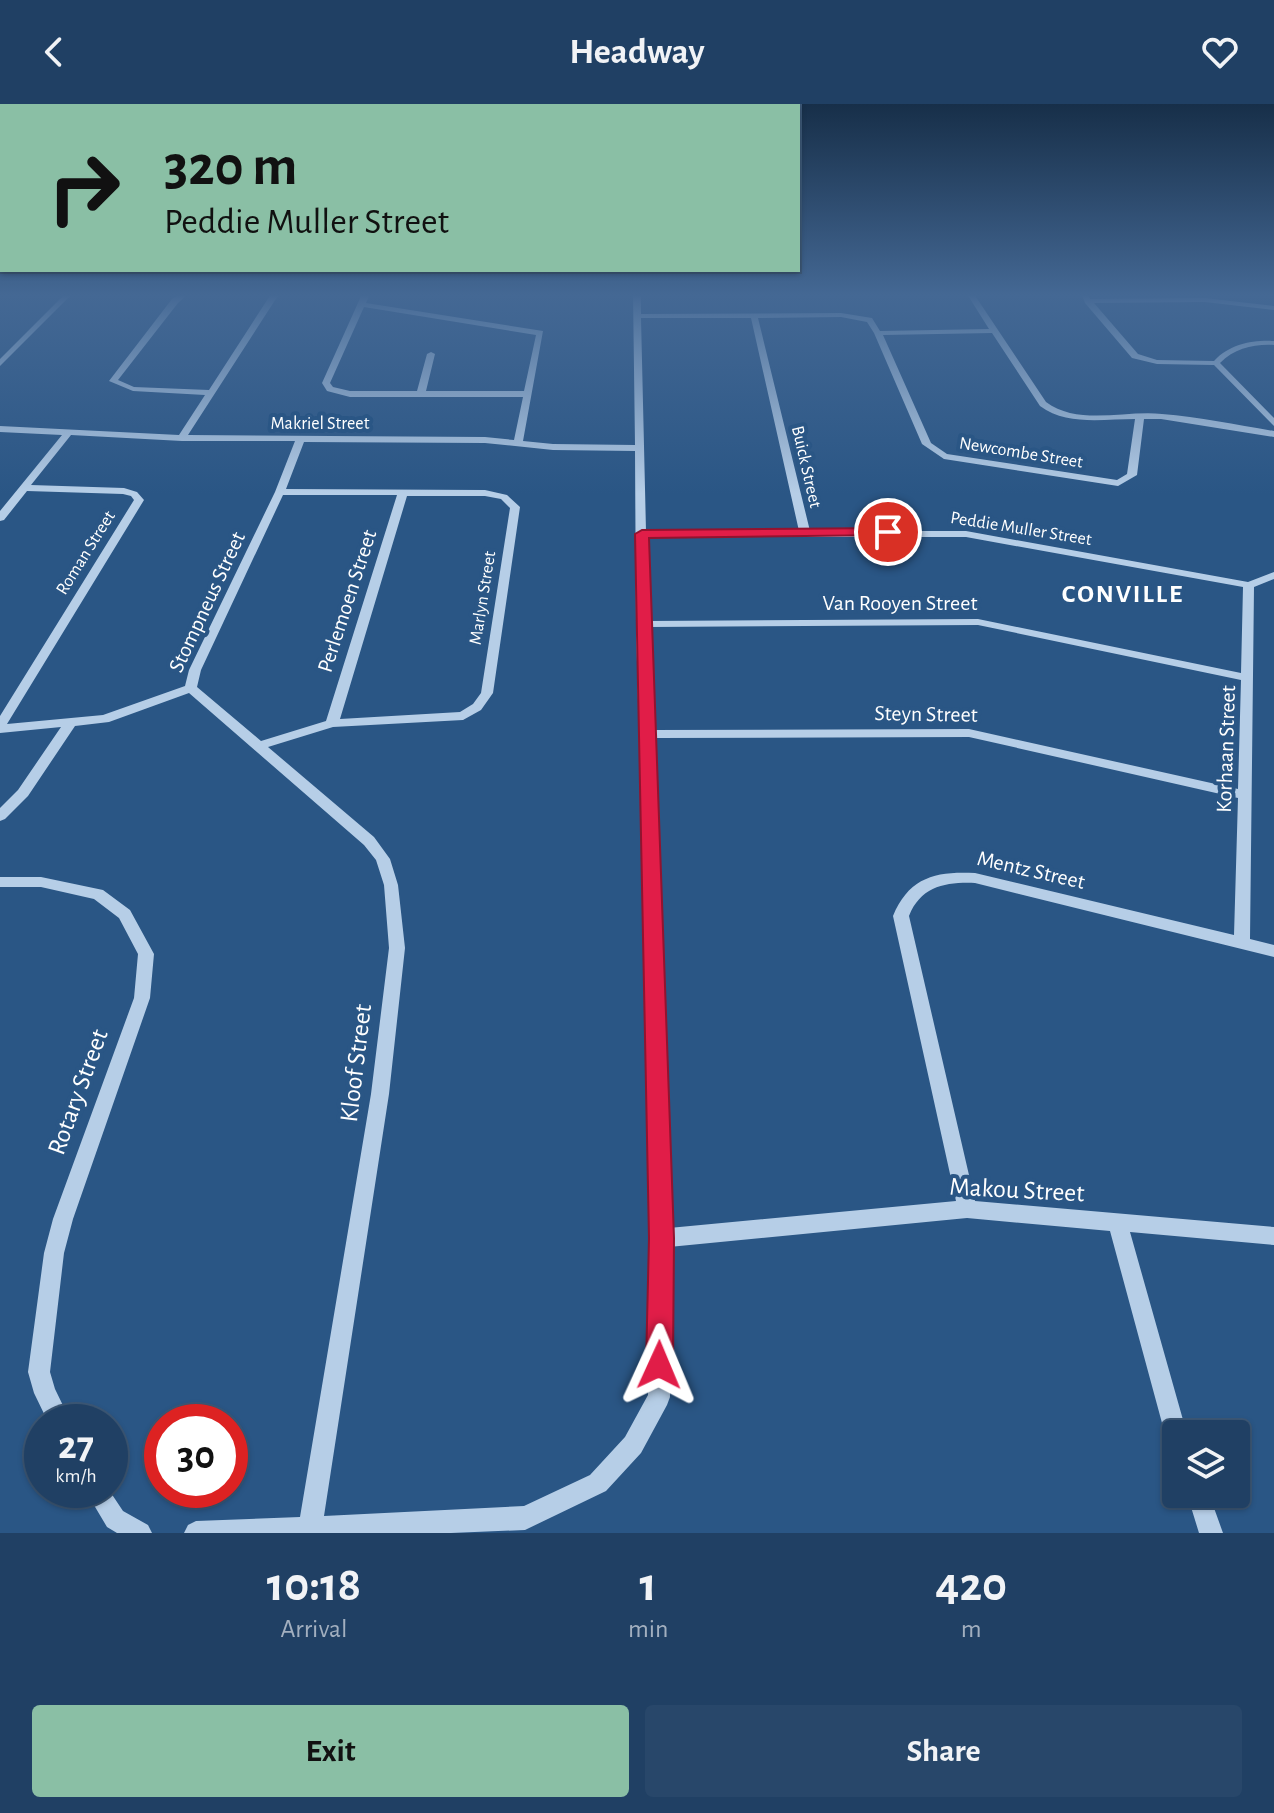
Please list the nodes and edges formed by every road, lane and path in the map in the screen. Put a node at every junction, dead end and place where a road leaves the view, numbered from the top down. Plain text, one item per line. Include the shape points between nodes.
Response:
1 (129, 361) edge
2 (231, 361) edge
3 (338, 361) edge
4 (429, 361) edge
5 (535, 361) edge
6 (638, 361) edge
7 (765, 361) edge
8 (890, 361) edge
9 (1014, 361) edge
10 (1152, 361) edge
11 (1218, 361) edge
12 (1216, 363) junction
13 (210, 393) junction
14 (421, 394) junction
15 (529, 394) junction
16 (1140, 416) junction
17 (1274, 423) edge
18 (0, 429) edge
19 (68, 433) junction
20 (1274, 434) edge
21 (182, 438) junction
22 (300, 440) junction
23 (518, 444) junction
24 (639, 448) junction
25 (24, 488) junction
26 (280, 492) junction
27 (403, 492) junction
28 (0, 518) edge
29 (805, 533) junction
30 (642, 534) junction
31 (1274, 575) edge
32 (1249, 585) junction
33 (642, 624) junction
34 (1248, 678) junction
35 (191, 688) junction
36 (332, 723) junction
37 (69, 725) junction
38 (0, 728) edge
39 (648, 734) junction
40 (259, 746) junction
41 (1244, 795) junction
42 (0, 816) edge
43 (0, 882) edge
44 (1242, 942) junction
45 (1274, 951) edge
46 (967, 1209) junction
47 (1117, 1221) junction
48 (1274, 1236) edge
49 (661, 1238) junction
50 (51, 1404) edge
51 (1172, 1420) edge
52 (108, 1508) edge
53 (1203, 1508) edge
54 (310, 1528) junction
55 (140, 1533) edge
56 (196, 1533) edge
57 (1211, 1533) edge

1 - 13 street via 113,381 133,389
2 - 13 street
3 - 14 street via 327,387 350,394
4 - 14 street
5 - 15 street
6 - 24 street
7 - 29 street, Buick Street
8 - 16 street, Newcombe Street via 927,444 944,456 1118,483 1132,475
9 - 16 street via 1054,412 1072,417
10 - 12 street
11 - 12 street
12 - 17 street
13 - 21 street
14 - 15 street
15 - 23 street
16 - 20 street
18 - 19 street, Makriel Street
19 - 21 street, Makriel Street
19 - 25 street
21 - 22 street, Makriel Street
22 - 23 street, Makriel Street
22 - 26 street, Stompneus Street
23 - 24 street, Makriel Street
24 - 30 street
25 - 28 street
25 - 38 street, Roman Street via 124,491 139,500
26 - 27 street, Marlyn Street
26 - 35 street, Stompneus Street
27 - 36 street, Perlemoen Street
27 - 36 street, Marlyn Street via 485,493 504,497 515,507 487,693 463,716
29 - 30 street, Peddie Muller Street
29 - 32 street, Peddie Muller Street via 966,534
30 - 33 street
31 - 32 street
32 - 34 street, Korhaan Street
33 - 34 street, Van Rooyen Street via 978,622
33 - 39 street
34 - 41 street, Korhaan Street
35 - 37 street, Stompneus Street via 105,719
35 - 40 street, Kloof Street
36 - 40 street, Marlyn Street
37 - 38 street, Stompneus Street
37 - 42 street via 23,793
39 - 41 street, Steyn Street via 985,735
39 - 49 street
40 - 54 street, Kloof Street via 383,859 397,948 380,1094
41 - 44 street, Korhaan Street
43 - 50 street, Rotary Street via 41,882 98,894 125,914 146,954 142,998 54,1253 39,1372
44 - 45 street, Mentz Street
44 - 46 street, Mentz Street via 975,878 945,878 918,888 901,916
46 - 47 street, Makou Street
46 - 49 street, Makou Street
47 - 48 street, Makou Street
47 - 51 street
49 - 54 street via 659,1397 633,1445 598,1483 525,1518
52 - 55 street via 115,1519
53 - 57 street
54 - 56 street

